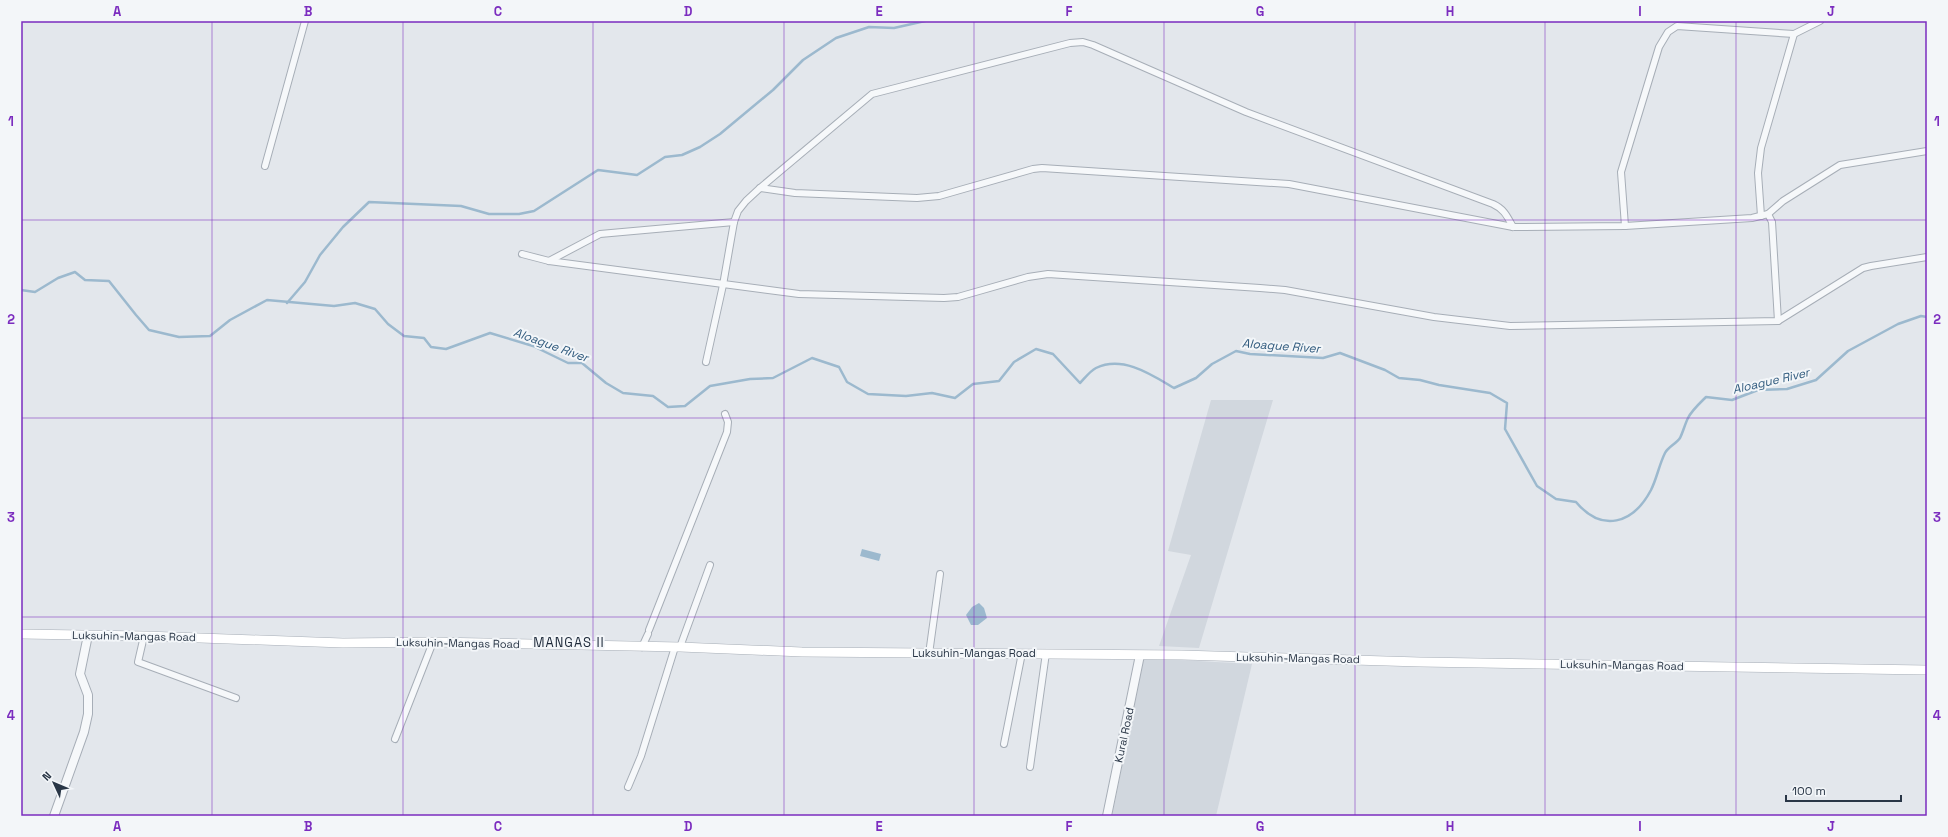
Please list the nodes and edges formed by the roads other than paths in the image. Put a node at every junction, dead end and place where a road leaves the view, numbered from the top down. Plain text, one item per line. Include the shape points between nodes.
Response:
1 (305, 21) edge
2 (1820, 21) edge
3 (1794, 34) junction
4 (1927, 151) edge
5 (265, 166) dead end
6 (760, 188) junction
7 (1765, 215) junction
8 (734, 222) junction
9 (1625, 226) junction
10 (1512, 227) junction
11 (522, 254) dead end
12 (1927, 256) edge
13 (549, 261) junction
14 (723, 285) junction
15 (1778, 321) junction
16 (706, 362) dead end
17 (725, 414) dead end
18 (710, 565) dead end
19 (940, 574) dead end
20 (21, 634) edge
21 (88, 635) junction
22 (144, 636) junction
23 (433, 642) junction
24 (642, 647) junction
25 (678, 647) junction
26 (1022, 653) junction
27 (1046, 653) junction
28 (929, 654) junction
29 (1140, 655) junction
30 (1927, 670) edge
31 (236, 698) dead end
32 (395, 739) dead end
33 (1004, 744) dead end
34 (1030, 767) dead end
35 (628, 787) dead end
36 (54, 816) edge
37 (1108, 816) edge

1 - 5 street
2 - 3 street
3 - 7 street via 1761,148 1758,173
3 - 9 street via 1677,26 1668,32 1659,47 1621,172
4 - 7 street via 1840,165
6 - 8 street via 742,206
6 - 10 street via 802,193 917,198 939,196 1042,168 1290,184
6 - 10 street via 872,94 1062,45 1083,42 1246,112 1500,207 1506,213
7 - 9 street via 1741,220
7 - 15 street via 1772,222
8 - 13 street via 600,234
8 - 14 street
9 - 10 street
11 - 13 street
12 - 15 street via 1863,268
13 - 14 street
14 - 15 street via 799,294 944,298 958,297 1028,277 1048,274 1285,290 1434,317 1510,326
14 - 16 street
17 - 24 street via 728,422 727,432
18 - 25 street
19 - 28 street
20 - 21 main road, Luksuhin-Mangas Road
21 - 22 main road, Luksuhin-Mangas Road
21 - 36 street via 80,674 88,695 88,714
22 - 23 main road, Luksuhin-Mangas Road
22 - 31 street via 138,662
23 - 24 main road, Luksuhin-Mangas Road
23 - 32 street
24 - 25 main road, Luksuhin-Mangas Road
25 - 28 main road, Luksuhin-Mangas Road
25 - 35 street via 642,756
26 - 27 main road, Luksuhin-Mangas Road
26 - 28 main road, Luksuhin-Mangas Road
26 - 33 street
27 - 29 main road, Luksuhin-Mangas Road
27 - 34 street
29 - 30 main road, Luksuhin-Mangas Road
29 - 37 street, Kural Road

